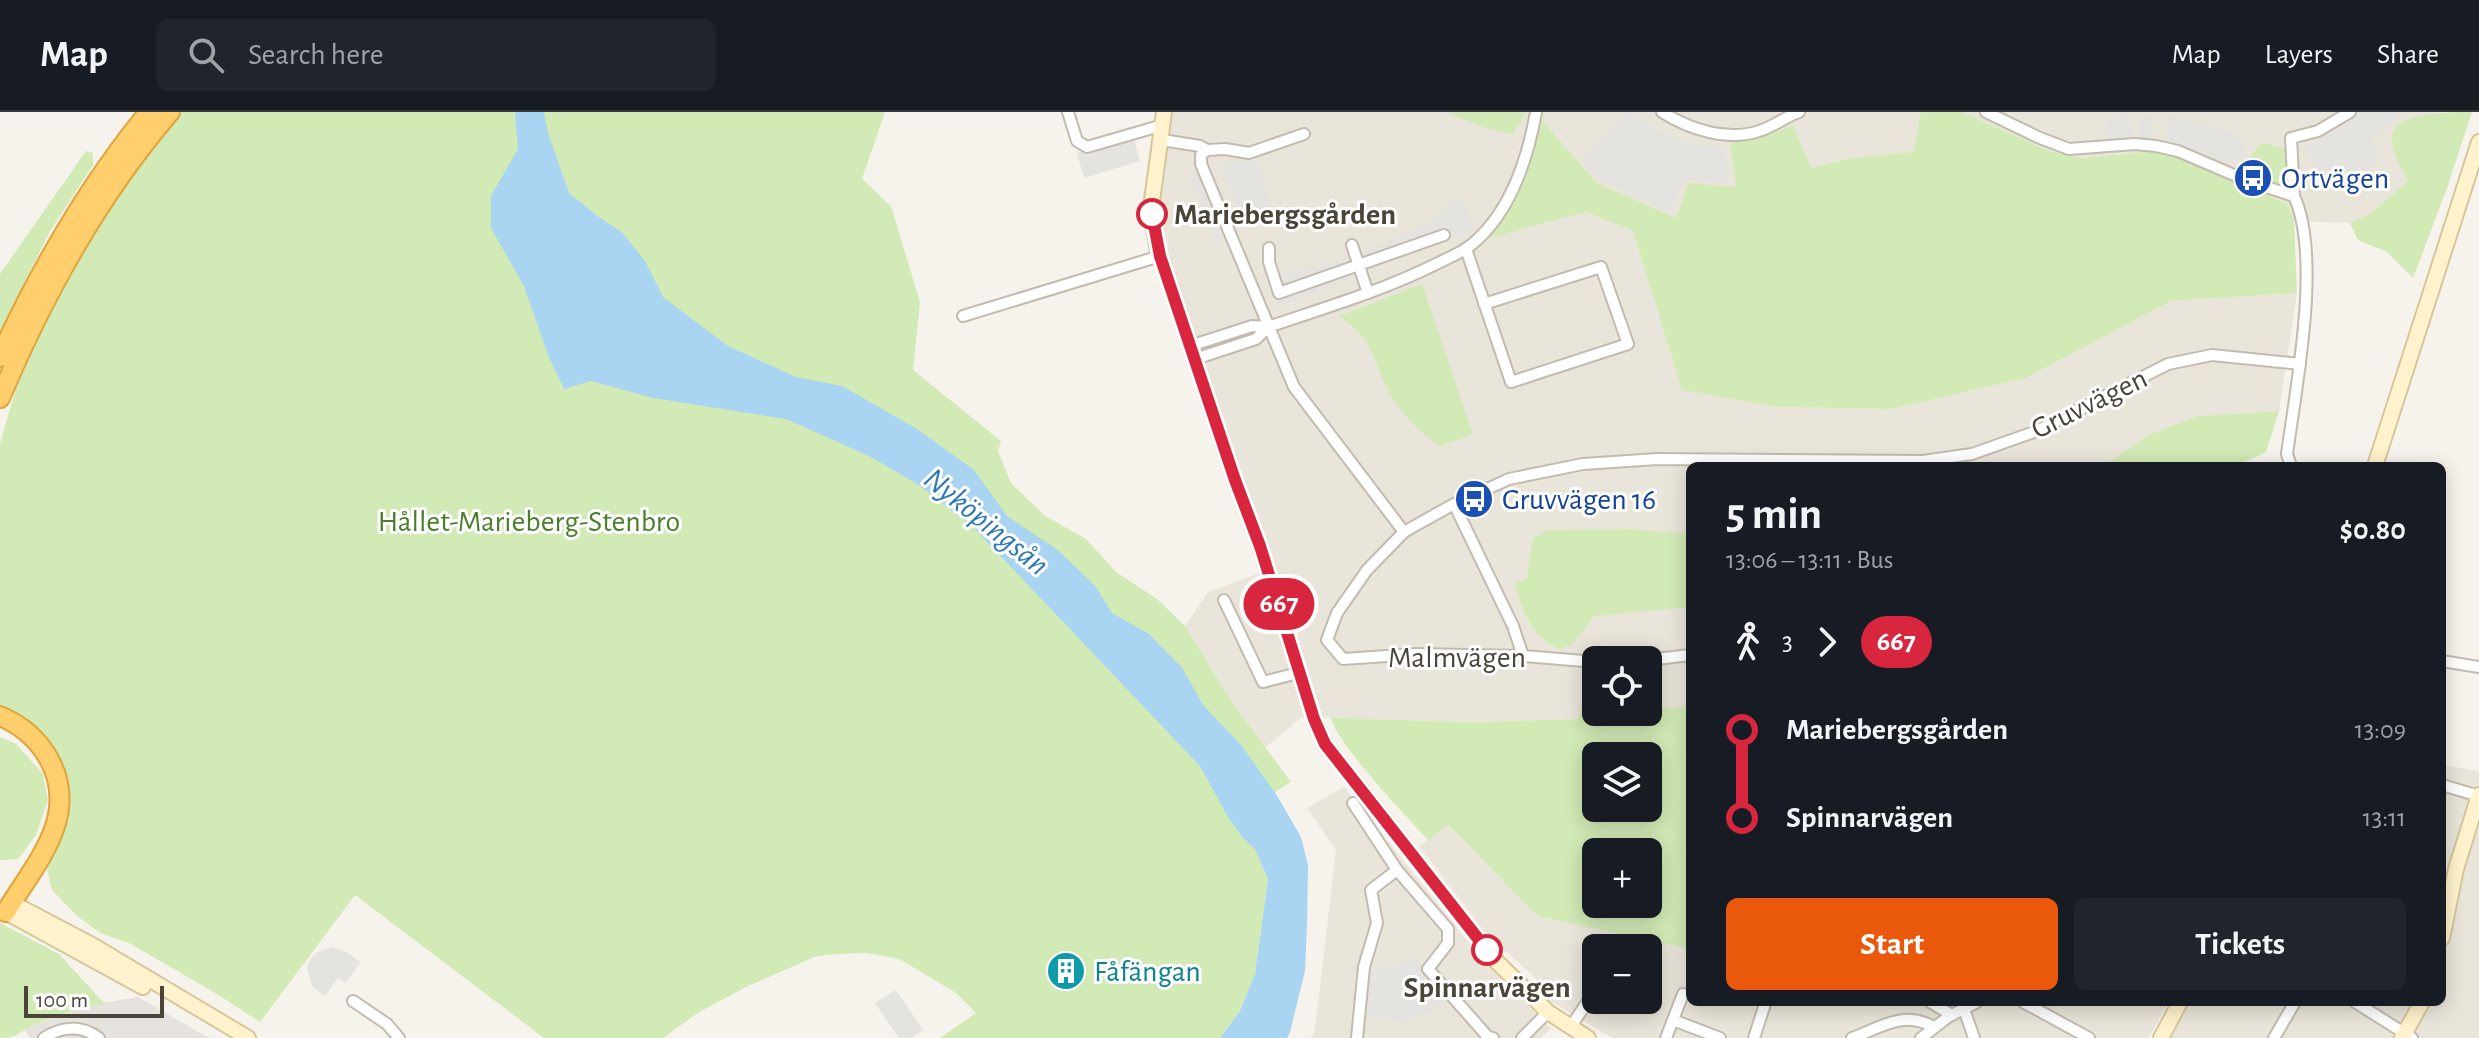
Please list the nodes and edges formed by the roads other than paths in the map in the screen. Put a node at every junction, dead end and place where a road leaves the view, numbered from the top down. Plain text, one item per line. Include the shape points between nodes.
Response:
1 (149, 112) edge
2 (170, 112) edge
3 (1068, 112) edge
4 (1536, 112) edge
5 (1662, 112) edge
6 (1799, 112) edge
7 (1986, 112) edge
8 (2350, 112) edge
9 (1163, 126) edge
10 (1304, 134) dead end
11 (2479, 142) edge
12 (1207, 150) junction
13 (2294, 196) junction
14 (1444, 235) dead end
15 (1352, 245) dead end
16 (1269, 248) dead end
17 (1466, 249) junction
18 (1160, 256) junction
19 (1359, 266) junction
20 (1368, 293) junction
21 (1484, 304) junction
22 (963, 316) dead end
23 (1268, 327) junction
24 (1192, 352) junction
25 (0, 357) edge
26 (2300, 364) junction
27 (0, 398) edge
28 (1704, 462) edge
29 (1821, 462) edge
30 (2290, 462) edge
31 (2376, 462) edge
32 (1454, 504) junction
33 (1404, 532) junction
34 (1224, 600) dead end
35 (1327, 640) joint
36 (1686, 655) edge
37 (1523, 656) junction
38 (1662, 658) edge
39 (1582, 661) edge
40 (2446, 662) edge
41 (2479, 667) edge
42 (1298, 673) junction
43 (0, 716) edge
44 (2446, 786) edge
45 (2479, 796) edge
46 (1353, 803) dead end
47 (1397, 870) junction
48 (9, 908) junction
49 (2446, 918) edge
50 (1683, 994) dead end
51 (353, 1001) dead end
52 (1764, 1006) edge
53 (1937, 1006) edge
54 (1970, 1006) edge
55 (2030, 1006) edge
56 (2178, 1006) edge
57 (2293, 1006) edge
58 (2361, 1006) edge
59 (2420, 1006) edge
60 (1964, 1009) junction
61 (1582, 1010) edge
62 (1548, 1012) junction
63 (1952, 1015) junction
64 (1673, 1020) junction
65 (1934, 1027) junction
66 (1570, 1028) junction
67 (2406, 1037) edge
68 (44, 1038) edge
69 (99, 1038) edge
70 (230, 1038) edge
71 (248, 1038) edge
72 (399, 1038) edge
73 (1357, 1038) edge
74 (1493, 1038) edge
75 (1522, 1038) edge
76 (1588, 1038) edge
77 (1666, 1038) edge
78 (1720, 1038) edge
79 (1754, 1038) edge
80 (1852, 1038) edge
81 (1921, 1038) edge
82 (1974, 1038) edge
83 (2089, 1038) edge
84 (2161, 1038) edge
85 (2274, 1038) edge

1 - 25 highway via 78,211
2 - 27 highway via 65,265
3 - 9 street via 1077,141 1087,147
4 - 17 street via 1517,184
5 - 6 street via 1691,128 1741,134 1756,133
7 - 13 street via 2069,149 2156,146
8 - 13 street via 2291,138
9 - 12 street
9 - 18 street via 1152,201
10 - 12 street via 1260,151
11 - 31 street
12 - 23 street via 1201,164
13 - 26 street via 2306,248
14 - 19 street
15 - 19 street
16 - 19 street via 1279,293
17 - 20 street
17 - 21 street
18 - 22 street
18 - 24 street
19 - 20 street
20 - 23 street
21 - 21 street via 1511,382 1628,344 1601,267
23 - 24 street via 1252,326
23 - 33 street via 1294,387
24 - 42 street
26 - 29 street, Gruvvägen via 2212,355 2168,364 2037,431 1972,454 1923,461
26 - 30 street
28 - 32 street, Gruvvägen via 1583,464 1509,479
32 - 33 street, Gruvvägen
32 - 37 street
33 - 35 street, Gruvvägen via 1367,570 1337,613
34 - 42 street via 1263,682
35 - 37 street, Malmvägen via 1343,659
36 - 38 street
37 - 39 street, Malmvägen
40 - 41 street
42 - 62 street via 1325,744 1497,962
43 - 48 highway via 40,745 57,776 60,798 51,840
44 - 45 street
45 - 49 street
46 - 47 street
47 - 73 street via 1371,890 1377,923 1364,967
47 - 74 street via 1448,929 1448,943 1428,969
48 - 70 street
48 - 71 street via 92,945
50 - 64 street
51 - 72 street
52 - 79 street
53 - 63 street
54 - 60 street
55 - 83 street
56 - 84 street
57 - 85 street
58 - 67 street
59 - 67 street
60 - 63 street
60 - 82 street
61 - 66 street
62 - 66 street
62 - 75 street
63 - 65 street
64 - 77 street
64 - 78 street
65 - 80 street via 1906,1018
65 - 81 street
66 - 76 street
68 - 69 street via 56,1030 80,1028

